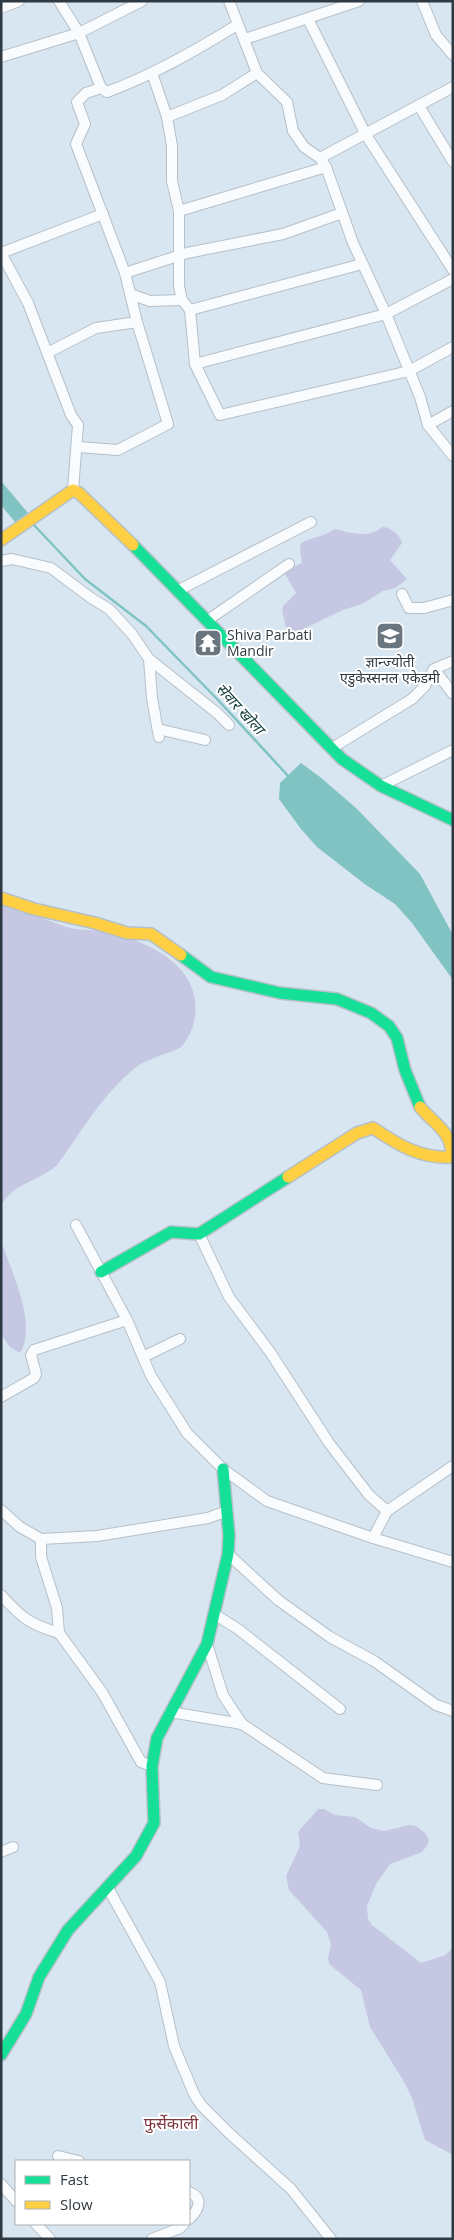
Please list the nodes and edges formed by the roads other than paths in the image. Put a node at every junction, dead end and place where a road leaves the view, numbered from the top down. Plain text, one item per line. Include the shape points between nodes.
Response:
1 (19, 1) edge
2 (59, 1) edge
3 (142, 1) edge
4 (229, 1) edge
5 (359, 1) edge
6 (422, 1) edge
7 (126, 4) edge
8 (1, 8) edge
9 (308, 20) junction
10 (237, 26) junction
11 (80, 33) junction
12 (244, 39) junction
13 (453, 55) edge
14 (1, 57) edge
15 (152, 72) junction
16 (257, 73) junction
17 (453, 87) edge
18 (100, 88) junction
19 (419, 106) junction
20 (167, 117) junction
21 (366, 135) junction
22 (323, 162) junction
23 (453, 162) edge
24 (179, 211) junction
25 (342, 213) junction
26 (103, 214) junction
27 (1, 253) edge
28 (179, 256) junction
29 (362, 264) junction
30 (453, 270) edge
31 (125, 273) junction
32 (453, 279) edge
33 (130, 294) junction
34 (182, 300) junction
35 (190, 310) junction
36 (386, 314) junction
37 (137, 322) junction
38 (453, 347) edge
39 (48, 352) junction
40 (195, 364) junction
41 (409, 371) junction
42 (453, 411) edge
43 (428, 425) junction
44 (78, 447) junction
45 (453, 456) edge
46 (73, 490) junction
47 (312, 522) dead end
48 (1, 540) edge
49 (1, 561) edge
50 (289, 564) dead end
51 (179, 590) junction
52 (402, 594) dead end
53 (453, 600) edge
54 (208, 620) junction
55 (149, 659) junction
56 (453, 660) edge
57 (434, 669) junction
58 (453, 694) edge
59 (229, 725) dead end
60 (205, 740) dead end
61 (332, 748) junction
62 (453, 750) edge
63 (381, 786) junction
64 (453, 820) edge
65 (1, 898) edge
66 (76, 1225) dead end
67 (199, 1234) junction
68 (101, 1272) junction
69 (127, 1320) junction
70 (180, 1339) dead end
71 (143, 1357) junction
72 (1, 1397) edge
73 (453, 1466) edge
74 (223, 1469) junction
75 (1, 1510) edge
76 (227, 1511) junction
77 (387, 1511) junction
78 (41, 1538) junction
79 (373, 1538) junction
80 (228, 1554) junction
81 (453, 1562) edge
82 (1, 1595) edge
83 (214, 1614) junction
84 (59, 1633) junction
85 (207, 1644) junction
86 (340, 1709) dead end
87 (170, 1712) junction
88 (453, 1712) edge
89 (242, 1724) junction
90 (152, 1766) junction
91 (376, 1785) dead end
92 (14, 1847) dead end
93 (1, 1852) edge
94 (108, 1888) junction
95 (1, 2055) edge
96 (58, 2156) dead end
97 (75, 2160) edge
98 (1, 2184) edge
99 (190, 2193) edge
100 (15, 2200) edge
101 (190, 2218) edge
102 (37, 2225) edge
103 (183, 2225) edge
104 (50, 2239) edge
105 (152, 2239) edge
106 (331, 2239) edge

1 - 8 street
2 - 11 street
3 - 7 street
4 - 10 street
5 - 9 street
6 - 13 street via 436,35
7 - 11 street
9 - 12 street
9 - 21 street
10 - 12 street
10 - 15 street
11 - 14 street
11 - 18 street
12 - 16 street
15 - 18 street via 107,92
15 - 20 street
16 - 20 street via 222,94
16 - 22 street via 287,102 293,131 304,147
17 - 19 street
18 - 26 street via 86,93 77,102 85,124 76,144
19 - 21 street
19 - 23 street
20 - 24 street
21 - 22 street
21 - 30 street
22 - 24 street
22 - 25 street
24 - 28 street
25 - 28 street via 282,234
25 - 29 street
26 - 27 street
26 - 31 street
27 - 39 street via 28,303
28 - 31 street
28 - 34 street
29 - 35 street
29 - 36 street
31 - 33 street
32 - 36 street
33 - 34 street via 150,301
33 - 37 street
34 - 35 street
35 - 40 street
36 - 40 street
36 - 41 street
37 - 39 street via 96,328
37 - 44 street via 168,424 118,450
38 - 41 street
39 - 44 street via 71,415 78,425
40 - 41 street via 220,415
41 - 43 street
42 - 43 street
43 - 45 street
44 - 46 street
46 - 48 street
46 - 51 street
47 - 51 street
49 - 55 street via 12,559 58,572 109,609
50 - 54 street
51 - 54 street
52 - 53 street via 409,608 424,608
54 - 61 street
55 - 59 street
55 - 60 street via 159,733 189,734
56 - 57 street
57 - 58 street
57 - 61 street via 425,686 412,699
61 - 63 street via 342,759
62 - 63 street
63 - 64 street
65 - 67 street via 34,910 127,933 151,934 211,977 360,1007 389,1026 397,1038 416,1100 442,1127 452,1148 452,1157 412,1153 372,1128 357,1133
66 - 68 street
67 - 68 street via 171,1232
67 - 77 street via 229,1297 270,1352 329,1443 369,1495
68 - 69 street
69 - 71 street
69 - 72 street via 34,1350 31,1355 36,1374 34,1378
70 - 71 street
71 - 74 street via 151,1376 187,1433
73 - 77 street
74 - 76 street
74 - 79 street via 268,1501
75 - 78 street via 20,1527
76 - 78 street via 208,1518 106,1534
76 - 80 street
77 - 79 street
78 - 84 street via 41,1557 56,1608
79 - 81 street
80 - 83 street
80 - 88 street via 278,1600 330,1637 374,1661 436,1705
82 - 84 street via 34,1625
83 - 85 street
83 - 86 street
84 - 90 street via 102,1692 141,1762
85 - 87 street
85 - 89 street via 224,1695
87 - 89 street
87 - 90 street via 157,1738
89 - 91 street via 323,1778
90 - 94 street via 154,1823 136,1856
92 - 93 street
94 - 95 street via 68,1930 39,1977 26,2014
94 - 106 street via 160,1982 174,2046 194,2094 229,2133 291,2189
96 - 97 street
98 - 100 street
99 - 101 street via 200,2201
102 - 104 street
103 - 105 street

